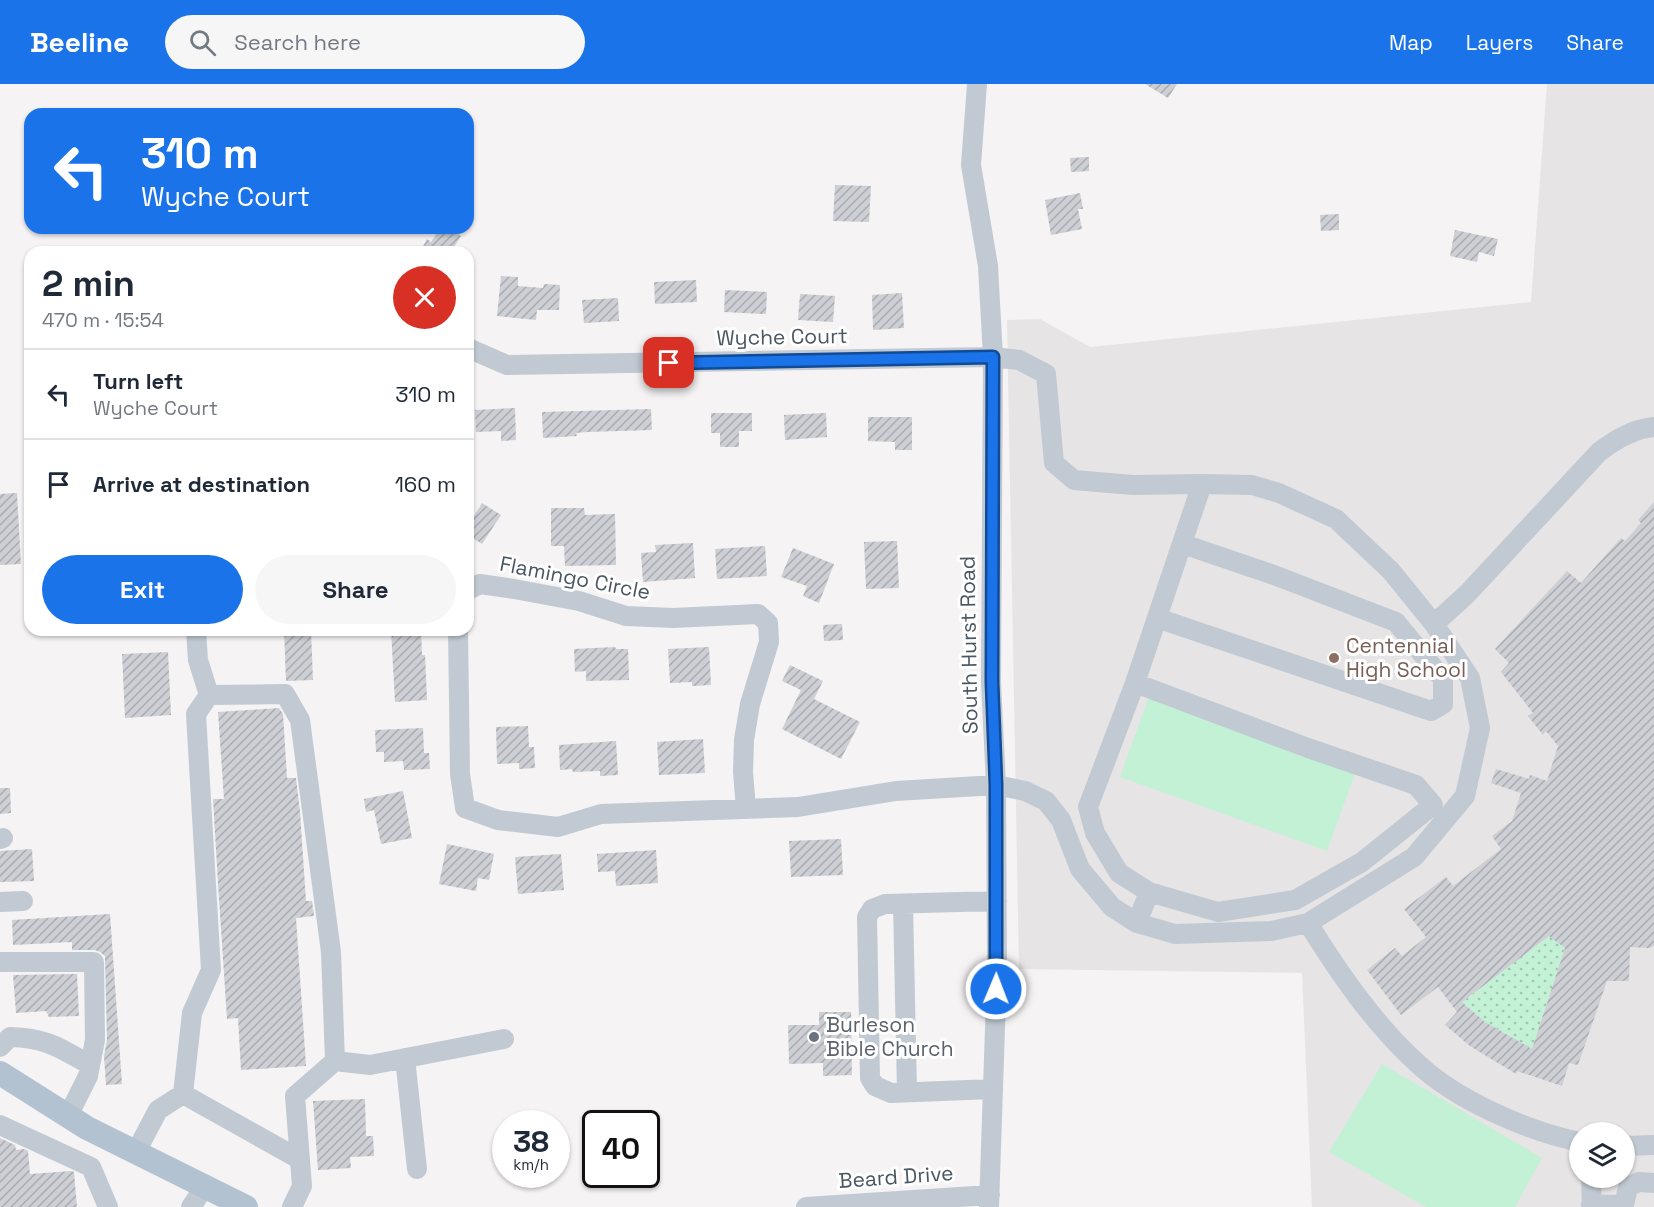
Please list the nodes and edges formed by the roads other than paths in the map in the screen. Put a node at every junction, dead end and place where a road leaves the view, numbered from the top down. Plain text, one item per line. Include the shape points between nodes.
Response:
1 (977, 84) edge
2 (474, 351) edge
3 (993, 357) junction
4 (1654, 427) edge
5 (1202, 484) junction
6 (1183, 544) junction
7 (474, 587) edge
8 (1157, 618) junction
9 (1434, 624) junction
10 (196, 636) edge
11 (458, 636) edge
12 (1135, 683) junction
13 (209, 695) junction
14 (996, 785) junction
15 (746, 809) junction
16 (1149, 892) junction
17 (23, 901) dead end
18 (997, 901) junction
19 (0, 902) edge
20 (903, 904) junction
21 (1137, 923) junction
22 (1308, 923) junction
23 (0, 962) edge
24 (504, 1039) dead end
25 (0, 1047) edge
26 (405, 1058) junction
27 (334, 1061) junction
28 (90, 1065) junction
29 (0, 1073) edge
30 (993, 1089) junction
31 (907, 1092) junction
32 (183, 1094) junction
33 (68, 1116) junction
34 (0, 1125) edge
35 (1569, 1140) edge
36 (1654, 1145) edge
37 (1635, 1146) edge
38 (136, 1152) junction
39 (299, 1159) junction
40 (417, 1169) dead end
41 (1654, 1183) edge
42 (206, 1186) junction
43 (1591, 1188) edge
44 (989, 1201) edge
45 (1591, 1206) edge
46 (1624, 1206) edge
47 (108, 1207) edge
48 (191, 1207) edge
49 (246, 1207) edge
50 (292, 1207) edge
51 (806, 1207) edge

1 - 3 street, South Hurst Road via 971,165 988,266
2 - 3 street, Wyche Court via 507,365
3 - 5 street, Wyche Court via 1020,360 1047,374 1054,463 1074,480 1134,485
3 - 14 street, South Hurst Road via 992,682
4 - 9 street via 1632,432 1599,452 1467,594
5 - 6 street
5 - 9 street via 1252,485 1336,519 1390,571
6 - 8 street
6 - 8 street via 1396,622 1443,680 1443,704 1431,711
7 - 15 street, Flamingo Circle via 480,584 579,601 626,616 758,614 768,623 769,642 750,704 744,740
8 - 12 street
9 - 22 street via 1470,678 1480,728 1465,796 1414,857
10 - 13 street via 198,660
11 - 15 street via 460,774 465,808 498,820 558,827 601,814
12 - 16 street via 1088,807 1095,833 1119,873
12 - 16 street via 1416,785 1432,805 1362,861 1295,900 1218,912
13 - 27 street via 285,694 300,720 330,952
13 - 32 street via 196,714 211,970 192,1012
14 - 15 street via 896,791 798,807
14 - 18 street, South Hurst Road
14 - 21 street via 1025,791 1046,801 1061,820 1080,870 1112,908
16 - 21 street
17 - 19 street
18 - 20 street
18 - 30 street, South Hurst Road
20 - 31 street
20 - 31 street via 885,904 872,909 867,917 869,1066 875,1086 891,1093
21 - 22 street via 1175,934 1271,931
22 - 35 street via 1388,1035 1419,1065 1453,1090 1522,1126
23 - 28 street via 93,962 95,1040
24 - 26 street
25 - 28 street via 10,1036 28,1037 49,1042
26 - 27 street via 370,1065
26 - 40 street
27 - 39 street via 295,1096
28 - 33 street
29 - 33 main road
30 - 31 street
30 - 44 street, South Hurst Road
32 - 38 street via 158,1110
32 - 39 street
33 - 38 main road
34 - 47 street via 91,1167
36 - 37 street
38 - 42 main road
39 - 50 street via 302,1186
41 - 46 street via 1628,1187
42 - 48 street
42 - 49 main road
43 - 45 street
44 - 51 street, Beard Drive
45 - 46 street

